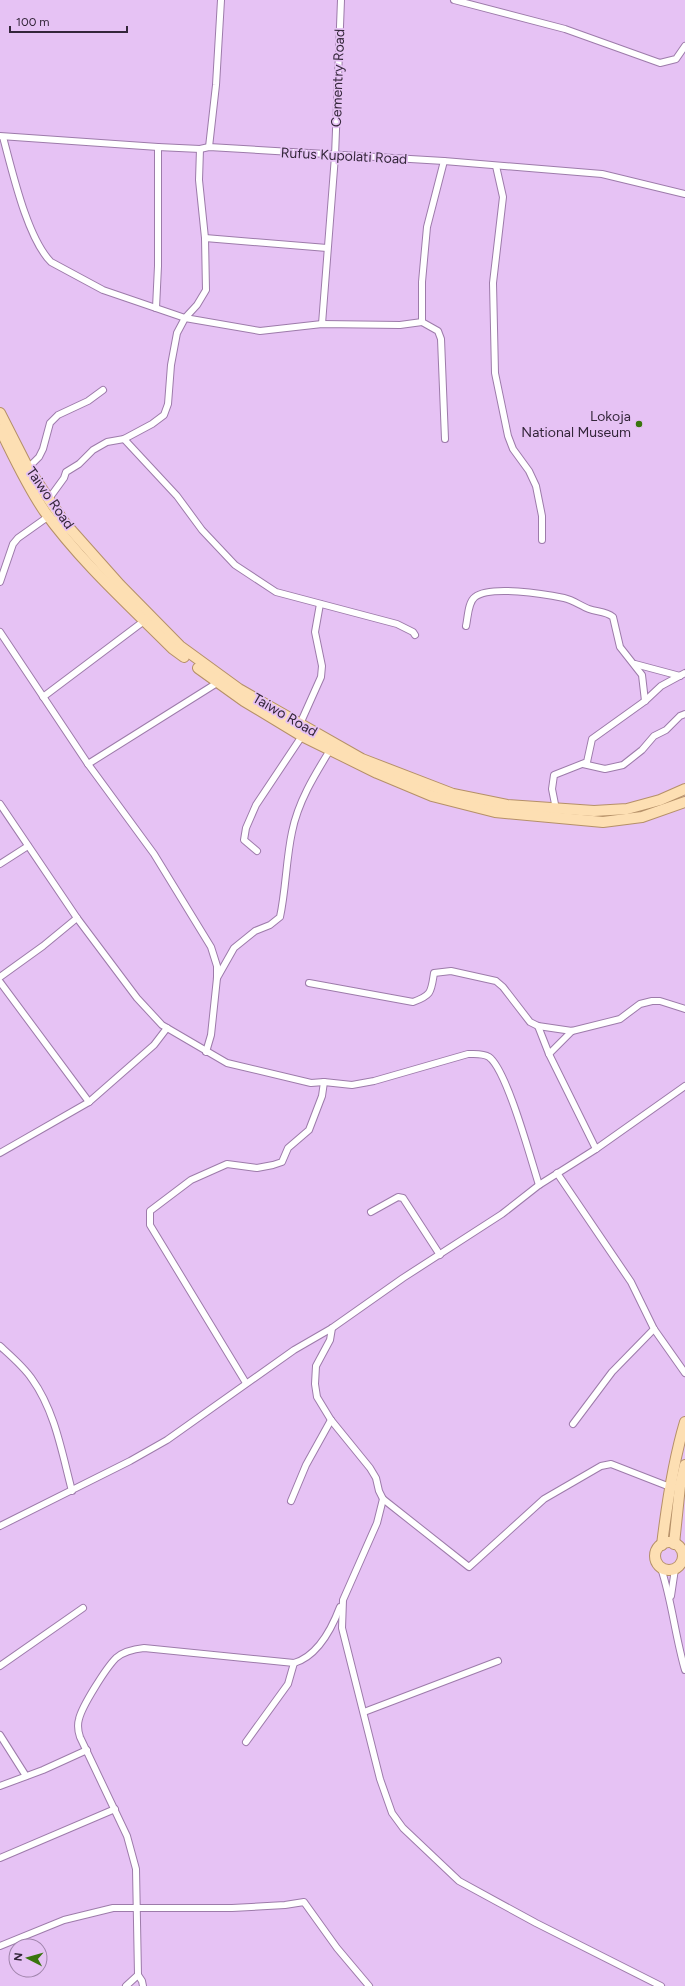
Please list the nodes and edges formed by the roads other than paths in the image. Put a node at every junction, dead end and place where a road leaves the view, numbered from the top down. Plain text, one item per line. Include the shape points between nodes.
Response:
1 (221, 0) edge
2 (341, 0) edge
3 (454, 0) edge
4 (685, 46) edge
5 (2, 136) edge
6 (158, 147) junction
7 (209, 147) junction
8 (200, 149) junction
9 (335, 156) junction
10 (444, 161) junction
11 (496, 166) junction
12 (685, 194) edge
13 (205, 238) junction
14 (327, 248) junction
15 (156, 308) junction
16 (185, 318) junction
17 (422, 322) junction
18 (322, 324) junction
19 (103, 390) dead end
20 (0, 413) edge
21 (0, 429) edge
22 (124, 439) junction
23 (445, 439) dead end
24 (28, 468) junction
25 (48, 500) junction
26 (48, 516) junction
27 (542, 540) dead end
28 (0, 582) edge
29 (320, 604) junction
30 (144, 620) junction
31 (466, 626) dead end
32 (0, 632) edge
33 (415, 635) dead end
34 (635, 664) junction
35 (683, 674) edge
36 (217, 683) junction
37 (43, 697) junction
38 (645, 702) junction
39 (685, 714) edge
40 (300, 724) junction
41 (302, 736) junction
42 (330, 750) junction
43 (88, 764) junction
44 (583, 764) junction
45 (685, 789) edge
46 (685, 802) edge
47 (0, 804) edge
48 (556, 809) junction
49 (28, 846) junction
50 (257, 851) dead end
51 (0, 864) edge
52 (77, 918) junction
53 (0, 976) edge
54 (217, 978) junction
55 (0, 982) edge
56 (309, 983) dead end
57 (685, 1009) edge
58 (538, 1026) junction
59 (167, 1028) junction
60 (572, 1030) junction
61 (206, 1052) junction
62 (549, 1054) junction
63 (324, 1082) junction
64 (685, 1086) edge
65 (89, 1102) junction
66 (596, 1149) junction
67 (0, 1153) edge
68 (557, 1173) junction
69 (539, 1185) junction
70 (371, 1212) dead end
71 (440, 1255) junction
72 (332, 1328) junction
73 (654, 1329) junction
74 (0, 1346) edge
75 (685, 1373) edge
76 (246, 1383) junction
77 (331, 1420) junction
78 (685, 1422) edge
79 (573, 1424) dead end
80 (685, 1465) edge
81 (670, 1487) junction
82 (72, 1490) junction
83 (382, 1499) junction
84 (291, 1501) dead end
85 (0, 1526) edge
86 (662, 1545) junction
87 (680, 1548) edge
88 (661, 1568) junction
89 (679, 1569) edge
90 (670, 1598) junction
91 (343, 1600) junction
92 (83, 1608) dead end
93 (333, 1626) junction
94 (342, 1628) junction
95 (498, 1661) dead end
96 (294, 1663) junction
97 (0, 1666) edge
98 (685, 1670) edge
99 (364, 1712) junction
100 (0, 1734) edge
101 (246, 1742) dead end
102 (87, 1750) junction
103 (26, 1776) junction
104 (0, 1786) edge
105 (115, 1809) junction
106 (0, 1858) edge
107 (138, 1907) junction
108 (0, 1946) edge
109 (138, 1975) junction
110 (126, 1986) edge
111 (143, 1986) edge
112 (369, 1986) edge
113 (661, 1986) edge

1 - 7 street
2 - 9 street, Cementry Road
3 - 4 street via 564,29 660,63 676,59
5 - 6 street, Rufus Kupolati Road
5 - 15 street via 18,192 44,255 51,262 103,290
6 - 8 street, Rufus Kupolati Road
6 - 15 street
7 - 8 street, Rufus Kupolati Road
7 - 9 street, Rufus Kupolati Road
8 - 13 street via 199,180
9 - 10 street, Rufus Kupolati Road
9 - 14 street, Cementry Road
10 - 11 street, Rufus Kupolati Road
10 - 17 street via 427,227 422,282
11 - 12 street, Rufus Kupolati Road via 602,174
11 - 27 street via 503,196 493,283 495,373 508,436 513,449 530,471 536,486 542,516
13 - 14 street
13 - 16 street via 206,290
14 - 18 street, Cementry Road
15 - 16 street
16 - 18 street via 260,331
16 - 22 street via 177,333 168,404 164,415
17 - 18 street via 400,325
17 - 23 street via 438,331 441,338
19 - 24 street via 88,401 58,415 50,423 43,449
20 - 24 main road, Taiwo Road
21 - 26 main road, Taiwo Road
22 - 25 street via 107,442 93,450 79,464 66,472
22 - 29 street via 178,496 202,530 235,565 276,592
24 - 25 main road, Taiwo Road
25 - 40 main road, Taiwo Road via 64,522 120,585 180,646 239,689
26 - 28 street via 13,544
26 - 30 main road, Taiwo Road via 84,560
29 - 33 street via 397,624
29 - 40 street via 315,632 322,666 321,677
30 - 36 main road, Taiwo Road via 173,649
30 - 37 street
31 - 34 street via 471,601 476,596 499,591 525,591 565,598 612,616 620,647
32 - 37 street
34 - 35 street
34 - 38 street via 642,675
35 - 38 street via 661,686
36 - 41 main road, Taiwo Road
36 - 43 street
37 - 43 street
38 - 44 street via 592,739 587,762
39 - 44 street via 666,730 654,736 642,750 623,765 605,769
40 - 48 main road, Taiwo Road via 362,759 453,794 507,805
41 - 42 main road, Taiwo Road
41 - 50 street via 256,805 246,828 244,840
42 - 46 main road, Taiwo Road via 432,796 495,812 603,822 642,817
42 - 54 street via 311,781 292,832 280,917 270,925 255,931 234,948
43 - 54 street via 154,854 211,947
44 - 48 street via 554,775 552,788
45 - 48 main road, Taiwo Road via 660,800 627,809
47 - 49 street
49 - 51 street
49 - 52 street
52 - 53 street
52 - 59 street via 150,1014
54 - 61 street via 212,1035
55 - 65 street
56 - 58 street via 413,1002 428,995 434,973 451,971 496,981 530,1022
57 - 60 street via 652,1000 640,1004 620,1019
58 - 60 street
58 - 62 street
59 - 61 street
59 - 65 street via 154,1045
60 - 62 street
61 - 63 street via 239,1067 311,1083
62 - 66 street
63 - 69 street via 352,1085 468,1054 489,1057 496,1065 510,1093
63 - 76 street via 322,1096 309,1130 288,1148 282,1162 257,1168 227,1164 192,1180 150,1211 150,1225
64 - 66 street
65 - 67 street
66 - 68 street
68 - 69 street
68 - 73 street via 631,1282
69 - 71 street via 502,1214
70 - 71 street via 398,1197 403,1198
71 - 72 street
72 - 76 street
72 - 77 street via 330,1340 316,1366 315,1384 317,1397
73 - 75 street
73 - 79 street via 612,1372
74 - 82 street via 32,1378 42,1395 56,1430
76 - 82 street via 166,1440
77 - 83 street via 370,1468
77 - 84 street via 306,1465
78 - 81 main road
80 - 87 main road via 680,1486
81 - 83 street via 611,1464 601,1466 544,1499 469,1567
81 - 86 main road
82 - 85 street
83 - 91 street via 377,1523
86 - 87 main road via 668,1543
86 - 88 main road via 656,1556
87 - 89 main road via 683,1560
88 - 89 main road
88 - 90 street
89 - 90 street
90 - 98 street
91 - 93 street
91 - 94 street
92 - 97 street
93 - 94 street
93 - 96 street via 305,1660
94 - 99 street
95 - 99 street
96 - 101 street via 288,1684
96 - 102 street via 144,1648 131,1649 116,1658 82,1710 78,1728
99 - 113 street via 380,1779 392,1813 403,1828 459,1881
100 - 103 street
102 - 103 street
102 - 105 street
103 - 104 street
105 - 106 street
105 - 107 street via 127,1836 136,1869
107 - 108 street via 113,1908 64,1920
107 - 109 street
107 - 112 street via 232,1908 304,1902 337,1948
109 - 110 street
109 - 111 street

